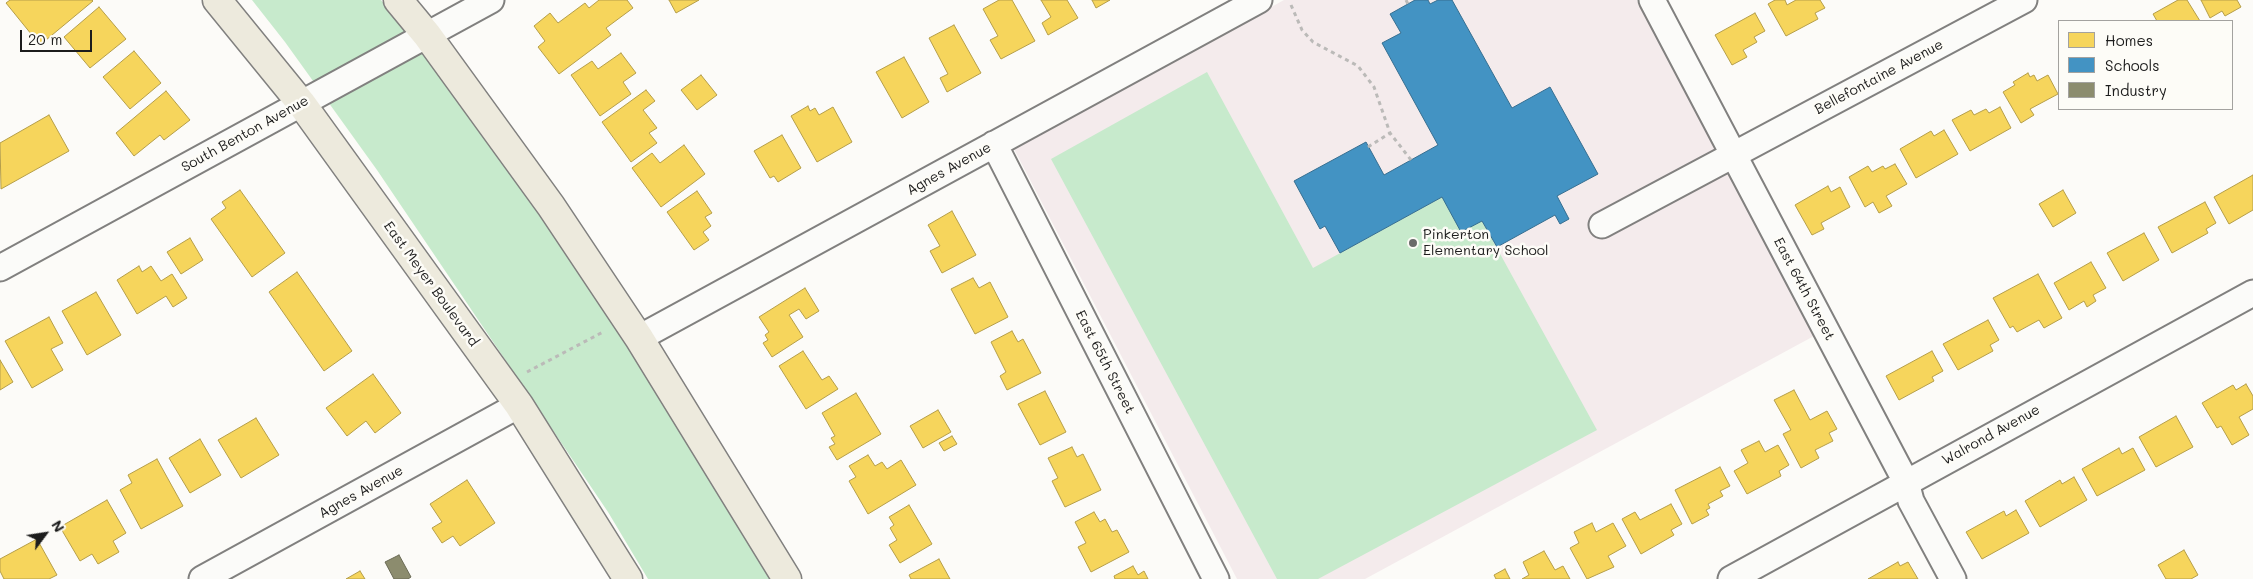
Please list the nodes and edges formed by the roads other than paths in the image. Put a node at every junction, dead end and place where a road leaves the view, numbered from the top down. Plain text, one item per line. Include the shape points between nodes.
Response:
1 (217, 0) edge
2 (398, 0) edge
3 (491, 0) edge
4 (1259, 0) edge
5 (1652, 0) edge
6 (2024, 0) edge
7 (427, 35) junction
8 (301, 104) junction
9 (994, 144) junction
10 (1733, 154) junction
11 (1602, 225) dead end
12 (0, 268) edge
13 (2253, 293) edge
14 (639, 338) junction
15 (519, 404) junction
16 (1906, 482) junction
17 (202, 579) edge
18 (628, 579) edge
19 (787, 579) edge
20 (1216, 579) edge
21 (1730, 579) edge
22 (1953, 579) edge

1 - 8 main road, East Meyer Boulevard
2 - 7 main road
3 - 7 street, South Benton Avenue
4 - 9 street, Agnes Avenue
5 - 10 street, East 64th Street
6 - 10 street, Bellefontaine Avenue
7 - 8 street, South Benton Avenue
7 - 14 main road via 551,206
8 - 12 street, South Benton Avenue
8 - 15 main road, East Meyer Boulevard
9 - 14 street, Agnes Avenue
9 - 20 street, East 65th Street
10 - 11 street, Bellefontaine Avenue
10 - 16 street, East 64th Street
13 - 16 street, Walrond Avenue
14 - 19 main road
15 - 17 street, Agnes Avenue
15 - 18 main road, East Meyer Boulevard
16 - 21 street, Walrond Avenue
16 - 22 street, East 64th Street via 1911,501

